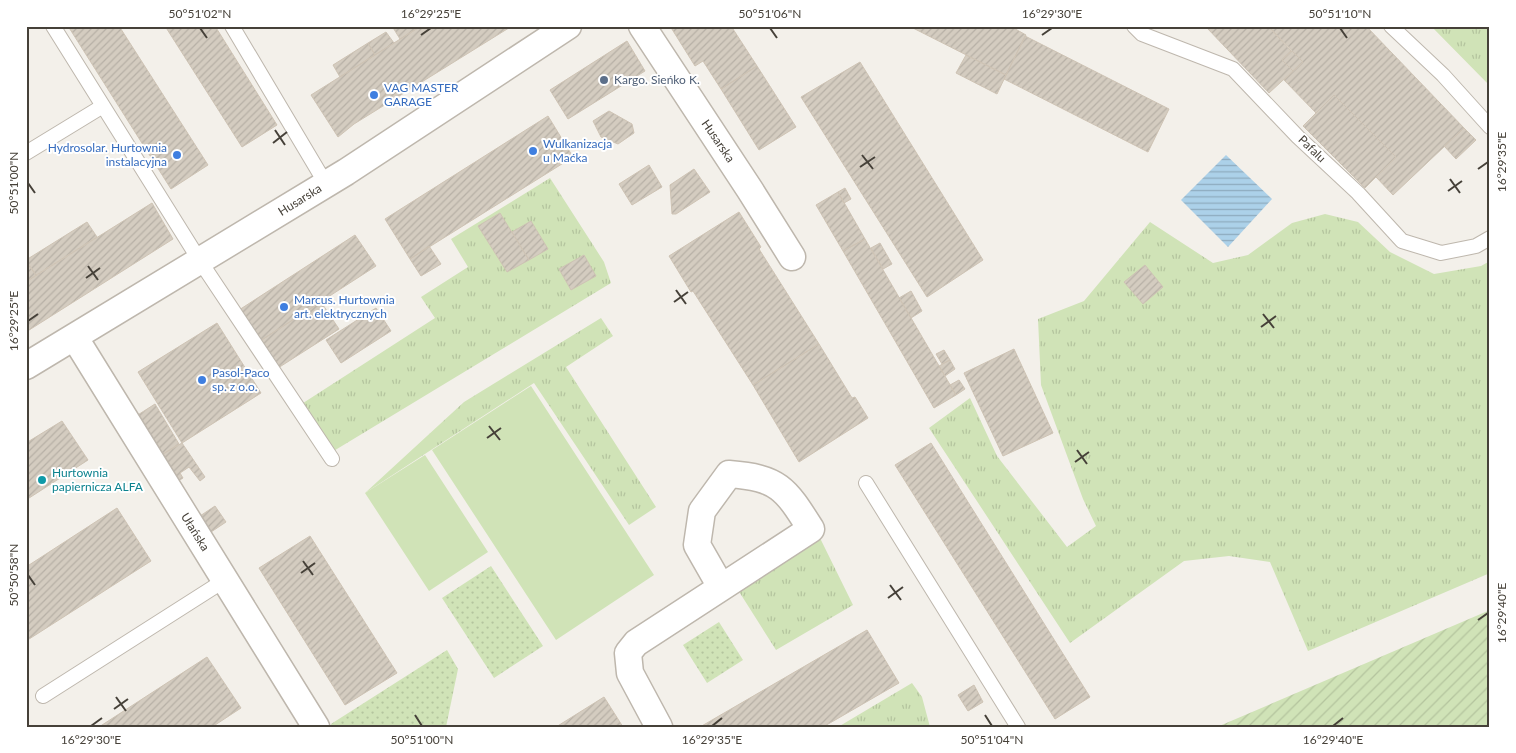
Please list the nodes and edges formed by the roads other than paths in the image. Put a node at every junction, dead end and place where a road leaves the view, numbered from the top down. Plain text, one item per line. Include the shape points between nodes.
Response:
1 (53, 26) edge
2 (232, 26) edge
3 (568, 26) edge
4 (642, 26) edge
5 (1134, 26) edge
6 (1391, 26) edge
7 (102, 106) junction
8 (1490, 127) edge
9 (26, 153) edge
10 (326, 184) junction
11 (1490, 238) edge
12 (792, 257) dead end
13 (200, 261) junction
14 (75, 338) junction
15 (26, 366) edge
16 (332, 459) dead end
17 (866, 483) dead end
18 (225, 580) junction
19 (721, 587) junction
20 (43, 696) dead end
21 (316, 727) edge
22 (659, 727) edge
23 (1018, 727) edge

1 - 7 lane
2 - 10 lane
3 - 10 street, Husarska
4 - 12 street, Husarska
5 - 11 lane, Pafalu via 1142,34 1233,69 1402,241 1441,253 1476,246
6 - 8 lane via 1443,75
7 - 9 lane
7 - 13 lane
10 - 13 street, Husarska
13 - 14 street, Husarska
13 - 16 lane
14 - 15 street, Husarska
14 - 18 street, Ułańska
17 - 23 lane
18 - 20 lane
18 - 21 street, Ułańska
19 - 19 street via 811,530 789,494 759,476 729,474 702,511 697,545
19 - 22 street via 636,643 628,653 630,673

